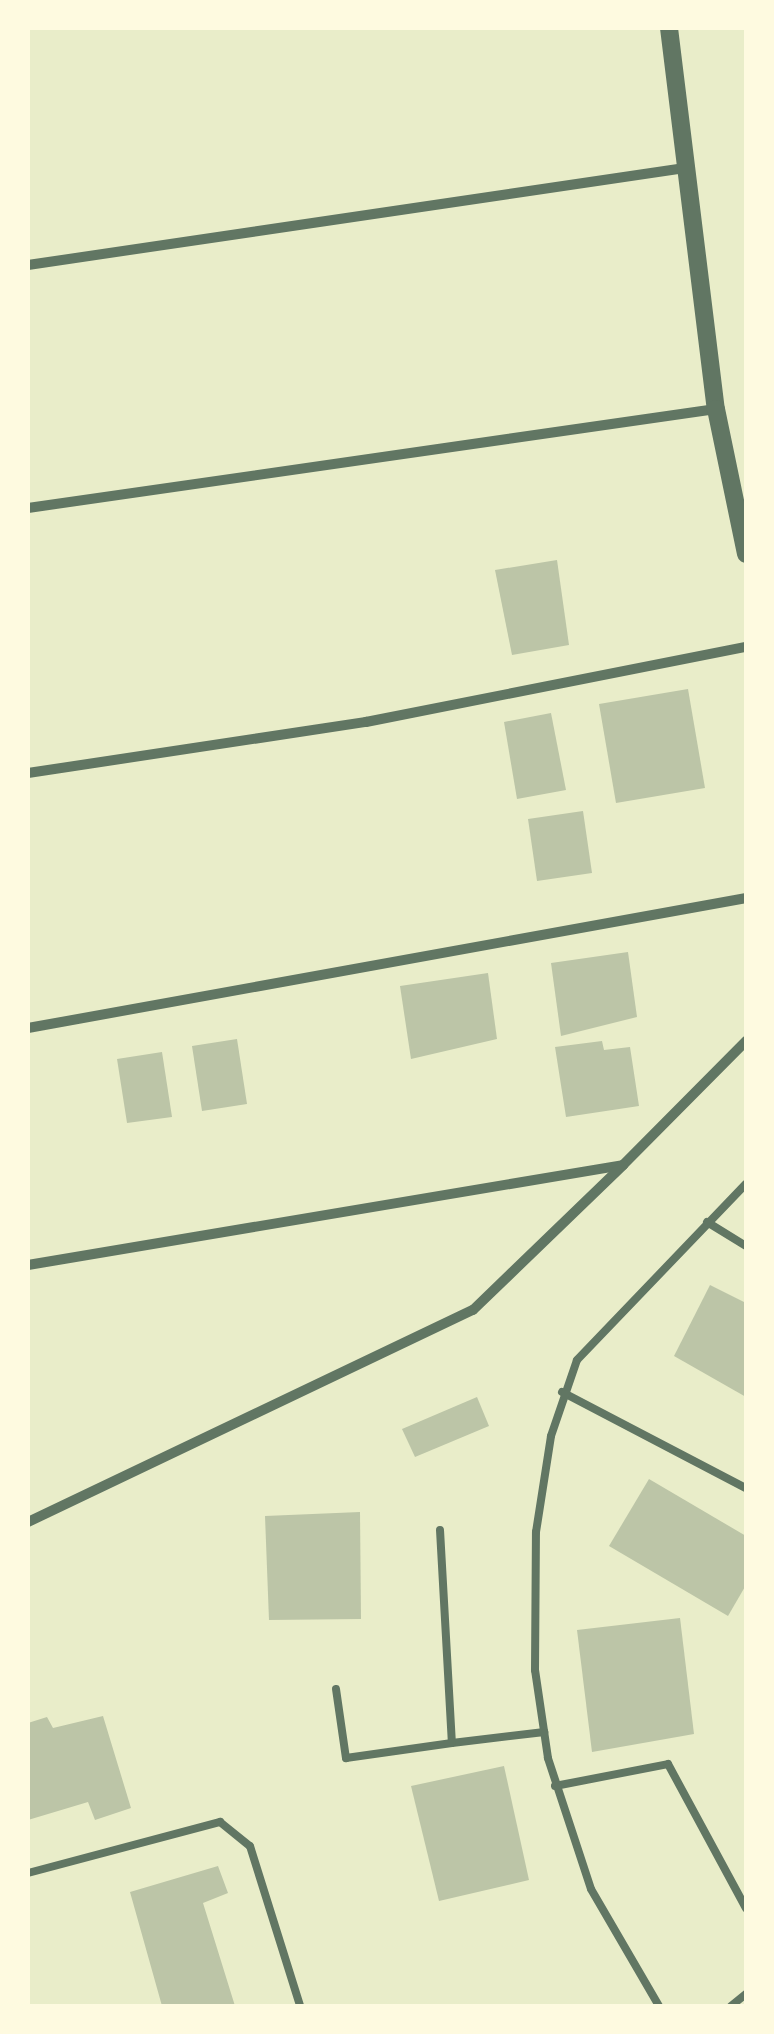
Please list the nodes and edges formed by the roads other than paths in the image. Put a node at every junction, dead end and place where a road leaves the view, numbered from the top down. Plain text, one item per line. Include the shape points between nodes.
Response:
1 (669, 28) edge
2 (685, 168) junction
3 (28, 265) edge
4 (716, 409) junction
5 (28, 508) edge
6 (746, 554) edge
7 (746, 647) edge
8 (28, 773) edge
9 (746, 898) edge
10 (28, 1028) edge
11 (746, 1041) edge
12 (623, 1164) junction
13 (746, 1184) edge
14 (707, 1222) junction
15 (746, 1246) edge
16 (28, 1265) edge
17 (562, 1392) junction
18 (746, 1488) edge
19 (28, 1522) edge
20 (440, 1530) dead end
21 (336, 1689) dead end
22 (544, 1732) junction
23 (452, 1743) junction
24 (555, 1786) junction
25 (28, 1873) edge
26 (746, 1908) edge
27 (746, 1994) edge
28 (300, 2006) edge
29 (659, 2006) edge
30 (732, 2006) edge

1 - 2 street
2 - 3 street
2 - 4 street
4 - 5 street
4 - 6 street
7 - 8 street via 366,722
9 - 10 street
11 - 12 street
12 - 16 street
12 - 19 street via 472,1310
13 - 14 lane
14 - 15 lane
14 - 17 lane via 600,1329
17 - 18 lane
17 - 22 lane via 533,1580
20 - 23 lane
21 - 23 lane via 346,1758
22 - 23 lane
22 - 24 lane
24 - 26 lane via 668,1764
24 - 29 lane via 590,1889
25 - 28 lane via 220,1822 250,1846
27 - 30 lane

